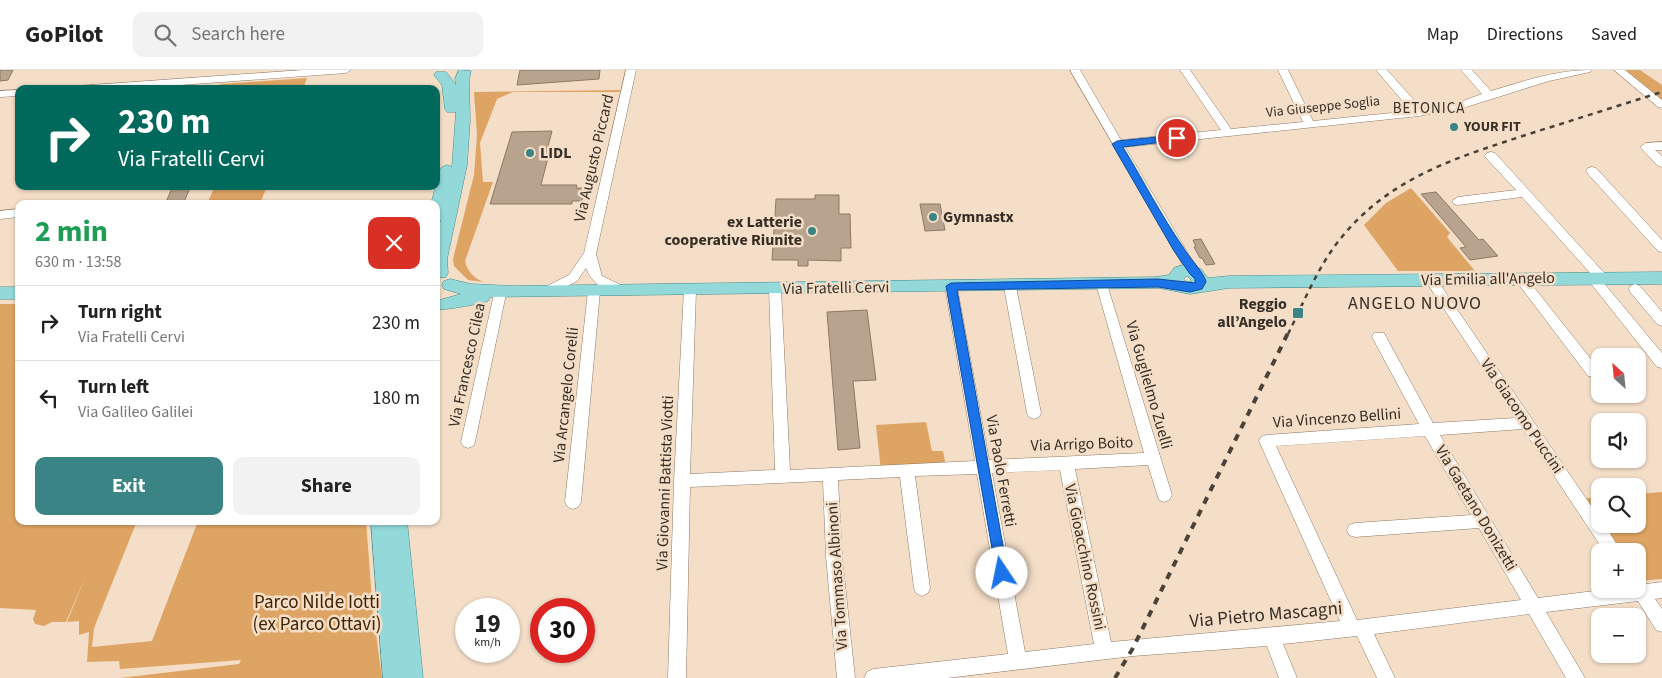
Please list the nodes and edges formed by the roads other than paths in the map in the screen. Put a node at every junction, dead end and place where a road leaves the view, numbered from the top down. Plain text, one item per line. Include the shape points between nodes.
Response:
1 (346, 70) edge
2 (631, 70) edge
3 (1075, 70) edge
4 (1185, 70) edge
5 (1284, 70) edge
6 (1380, 70) edge
7 (1466, 70) edge
8 (1586, 70) edge
9 (1619, 70) edge
10 (466, 71) edge
11 (435, 73) edge
12 (1556, 73) edge
13 (134, 85) edge
14 (15, 93) edge
15 (0, 94) edge
16 (1489, 94) junction
17 (1662, 105) edge
18 (1419, 112) junction
19 (1309, 123) junction
20 (1228, 132) junction
21 (1117, 144) junction
22 (1662, 146) edge
23 (1492, 156) dead end
24 (1662, 164) edge
25 (1592, 171) dead end
26 (1525, 193) junction
27 (440, 200) edge
28 (1458, 200) dead end
29 (15, 213) edge
30 (0, 215) edge
31 (1662, 248) edge
32 (590, 254) junction
33 (440, 255) edge
34 (442, 276) edge
35 (1597, 278) junction
36 (1662, 278) edge
37 (1189, 279) junction
38 (1521, 279) junction
39 (1431, 280) junction
40 (1314, 281) joint
41 (1102, 284) junction
42 (951, 286) junction
43 (1010, 286) junction
44 (775, 289) junction
45 (1635, 289) dead end
46 (620, 290) junction
47 (690, 290) junction
48 (548, 291) junction
49 (594, 291) junction
50 (0, 293) edge
51 (15, 293) edge
52 (507, 293) junction
53 (440, 306) edge
54 (440, 307) edge
55 (1662, 321) edge
56 (1379, 337) dead end
57 (1662, 363) edge
58 (1591, 369) edge
59 (1034, 413) dead end
60 (1526, 423) junction
61 (1430, 429) junction
62 (468, 442) dead end
63 (1152, 458) junction
64 (1066, 463) junction
65 (982, 465) junction
66 (907, 470) junction
67 (830, 474) junction
68 (784, 476) junction
69 (682, 481) junction
70 (1164, 495) dead end
71 (573, 502) dead end
72 (1483, 521) junction
73 (381, 525) edge
74 (397, 525) edge
75 (1355, 530) dead end
76 (1608, 543) edge
77 (922, 588) dead end
78 (1646, 589) edge
79 (1662, 590) edge
80 (1591, 597) edge
81 (1645, 598) edge
82 (1535, 606) junction
83 (1662, 624) edge
84 (1357, 627) junction
85 (1272, 637) junction
86 (1104, 651) junction
87 (1018, 662) junction
88 (394, 678) edge
89 (412, 678) edge
90 (677, 678) edge
91 (846, 678) edge
92 (873, 678) edge
93 (1288, 678) edge
94 (1386, 678) edge
95 (1576, 678) edge

1 - 13 street
2 - 32 street, Via Augusto Piccard
3 - 21 street
4 - 20 street
5 - 19 street
6 - 18 street
7 - 16 street
8 - 12 street, Via Giuseppe Soglia
9 - 17 street
10 - 11 main road via 453,75
10 - 33 main road via 462,84 460,165
11 - 27 main road via 450,87 451,141
12 - 16 street, Via Giuseppe Soglia
14 - 15 street
16 - 18 street, Via Giuseppe Soglia via 1459,106
18 - 19 street, Via Giuseppe Soglia
19 - 20 street, Via Giuseppe Soglia
20 - 21 street, Via Giuseppe Soglia
21 - 37 street via 1178,248 1180,262
22 - 24 street via 1646,147
23 - 26 street
25 - 31 street
26 - 28 street
26 - 35 street
29 - 30 street
32 - 46 street, Via Augusto Piccard via 592,271 599,282
32 - 48 street, Via Augusto Piccard via 573,278
34 - 52 main road, Via Fratelli Cervi via 471,290
34 - 53 main road, Via Fratelli Cervi via 448,298
35 - 36 main road, Via Emilia all'Angelo
35 - 38 main road, Via Emilia all'Angelo
35 - 57 street
37 - 40 main road, Via Fratelli Cervi
37 - 41 main road, Via Fratelli Cervi
38 - 39 main road, Via Emilia all'Angelo
38 - 58 street
39 - 40 main road, Via Emilia all'Angelo
39 - 60 street, Via Giacomo Puccini
41 - 43 main road, Via Fratelli Cervi
41 - 63 street, Via Guglielmo Zuelli
42 - 43 main road, Via Fratelli Cervi
42 - 44 main road, Via Fratelli Cervi
42 - 65 street, Via Paolo Ferretti
43 - 59 street
44 - 47 main road, Via Fratelli Cervi
44 - 68 street
45 - 55 street
46 - 47 main road, Via Fratelli Cervi
46 - 49 main road, Via Fratelli Cervi
47 - 69 street, Via Giovanni Battista Viotti
48 - 49 main road, Via Fratelli Cervi
48 - 52 main road, Via Fratelli Cervi
49 - 71 street, Via Arcangelo Corelli
50 - 51 main road
52 - 54 main road, Via Fratelli Cervi via 463,299
52 - 62 street, Via Francesco Cilea
56 - 61 street, Via Gaetano Donizetti
60 - 61 street, Via Vincenzo Bellini
60 - 76 street, Via Giacomo Puccini
61 - 72 street, Via Gaetano Donizetti
61 - 84 street, Via Vincenzo Bellini via 1266,441
63 - 64 street, Via Arrigo Boito
63 - 70 street, Via Guglielmo Zuelli
64 - 65 street, Via Arrigo Boito
64 - 86 street, Via Gioacchino Rossini
65 - 66 street
65 - 87 street, Via Paolo Ferretti
66 - 67 street
66 - 77 street
67 - 68 street
67 - 91 street, Via Tommaso Albinoni
68 - 69 street
69 - 90 street, Via Giovanni Battista Viotti
72 - 75 street
72 - 82 street, Via Gaetano Donizetti
73 - 88 main road
74 - 89 main road
78 - 79 street, Via Pietro Mascagni
80 - 82 street, Via Pietro Mascagni
81 - 83 street
82 - 84 street, Via Pietro Mascagni
82 - 95 street, Via Gaetano Donizetti
84 - 85 street, Via Pietro Mascagni
84 - 94 street
85 - 86 street, Via Pietro Mascagni
85 - 93 street
86 - 87 street, Via Pietro Mascagni
87 - 92 street, Via Pietro Mascagni

